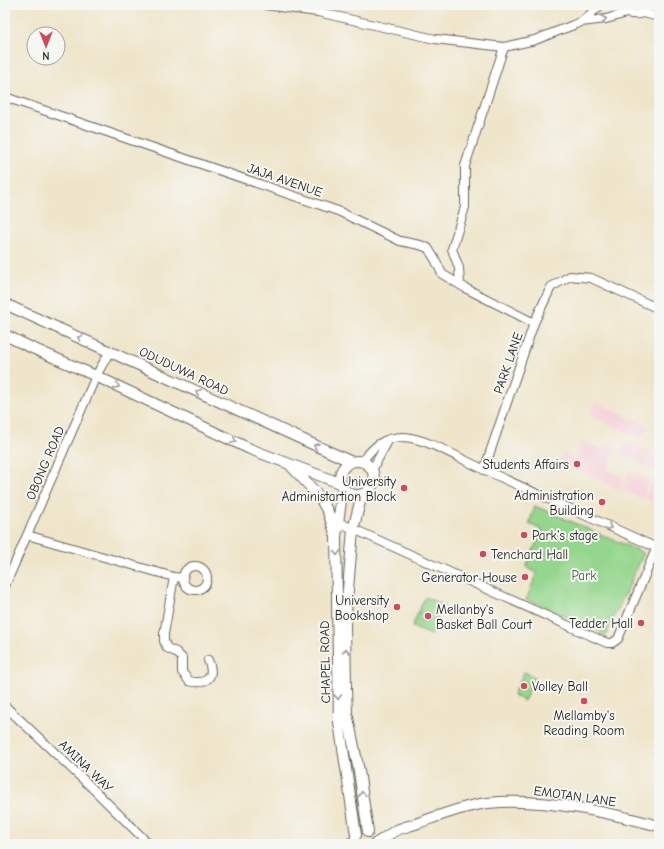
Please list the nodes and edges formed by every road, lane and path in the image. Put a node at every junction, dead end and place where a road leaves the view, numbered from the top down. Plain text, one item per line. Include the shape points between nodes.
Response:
1 (265, 5) edge
2 (601, 5) edge
3 (620, 5) edge
4 (649, 5) edge
5 (627, 13) junction
6 (643, 13) junction
7 (659, 17) edge
8 (581, 22) junction
9 (504, 47) junction
10 (5, 97) edge
11 (460, 284) junction
12 (5, 304) edge
13 (659, 309) edge
14 (534, 323) junction
15 (5, 335) edge
16 (110, 351) junction
17 (96, 376) junction
18 (389, 438) junction
19 (356, 462) junction
20 (290, 464) junction
21 (372, 470) junction
22 (484, 470) junction
23 (342, 485) junction
24 (362, 494) junction
25 (338, 522) junction
26 (353, 530) junction
27 (27, 535) junction
28 (336, 537) junction
29 (658, 546) edge
30 (5, 586) edge
31 (208, 660) dead end
32 (5, 706) edge
33 (659, 826) edge
34 (372, 838) edge
35 (353, 841) edge
36 (149, 844) edge

1 - 9 street via 318,12 435,38
2 - 8 street
3 - 5 street
4 - 6 street
5 - 6 street
8 -> 5 street
6 - 7 street
8 - 9 street via 534,40
9 - 11 street via 465,166 465,207 452,249 460,268
10 - 11 street, JAJA AVENUE via 338,211 400,241 428,248 442,274
11 - 14 street, JAJA AVENUE
16 -> 12 street, ODUDUWA ROAD
13 - 14 street, PARK LANE via 591,278 570,276 551,287
14 - 22 street, PARK LANE
15 - 17 street
16 - 17 street, OBONG ROAD
19 -> 16 street, ODUDUWA ROAD
17 -> 20 street via 250,449
17 - 27 street, OBONG ROAD
18 - 19 street
18 - 21 street
18 - 22 street via 422,440
19 - 21 street via 369,466
19 - 23 street via 347,465 341,473
20 - 23 street
20 - 28 street via 319,496 328,512
21 - 24 street via 373,482 369,490
22 -> 29 street
23 - 24 street via 351,493
23 - 25 street, CHAPEL ROAD
24 - 26 street, CHAPEL ROAD
25 - 26 street
25 - 28 street, CHAPEL ROAD
26 - 29 street via 607,643 618,639
34 -> 26 street, CHAPEL ROAD via 346,695 346,624
27 - 30 street, OBONG ROAD
27 - 31 street via 178,578 164,641 167,648 182,658 182,672 189,681 198,683 210,676 212,668
28 -> 35 street, CHAPEL ROAD via 339,722
32 - 36 street, AMINA WAY
33 - 34 street, EMOTAN LANE via 626,817 536,802 488,803 442,814 395,831 387,837
34 - 35 street, EMOTAN LANE via 362,832

